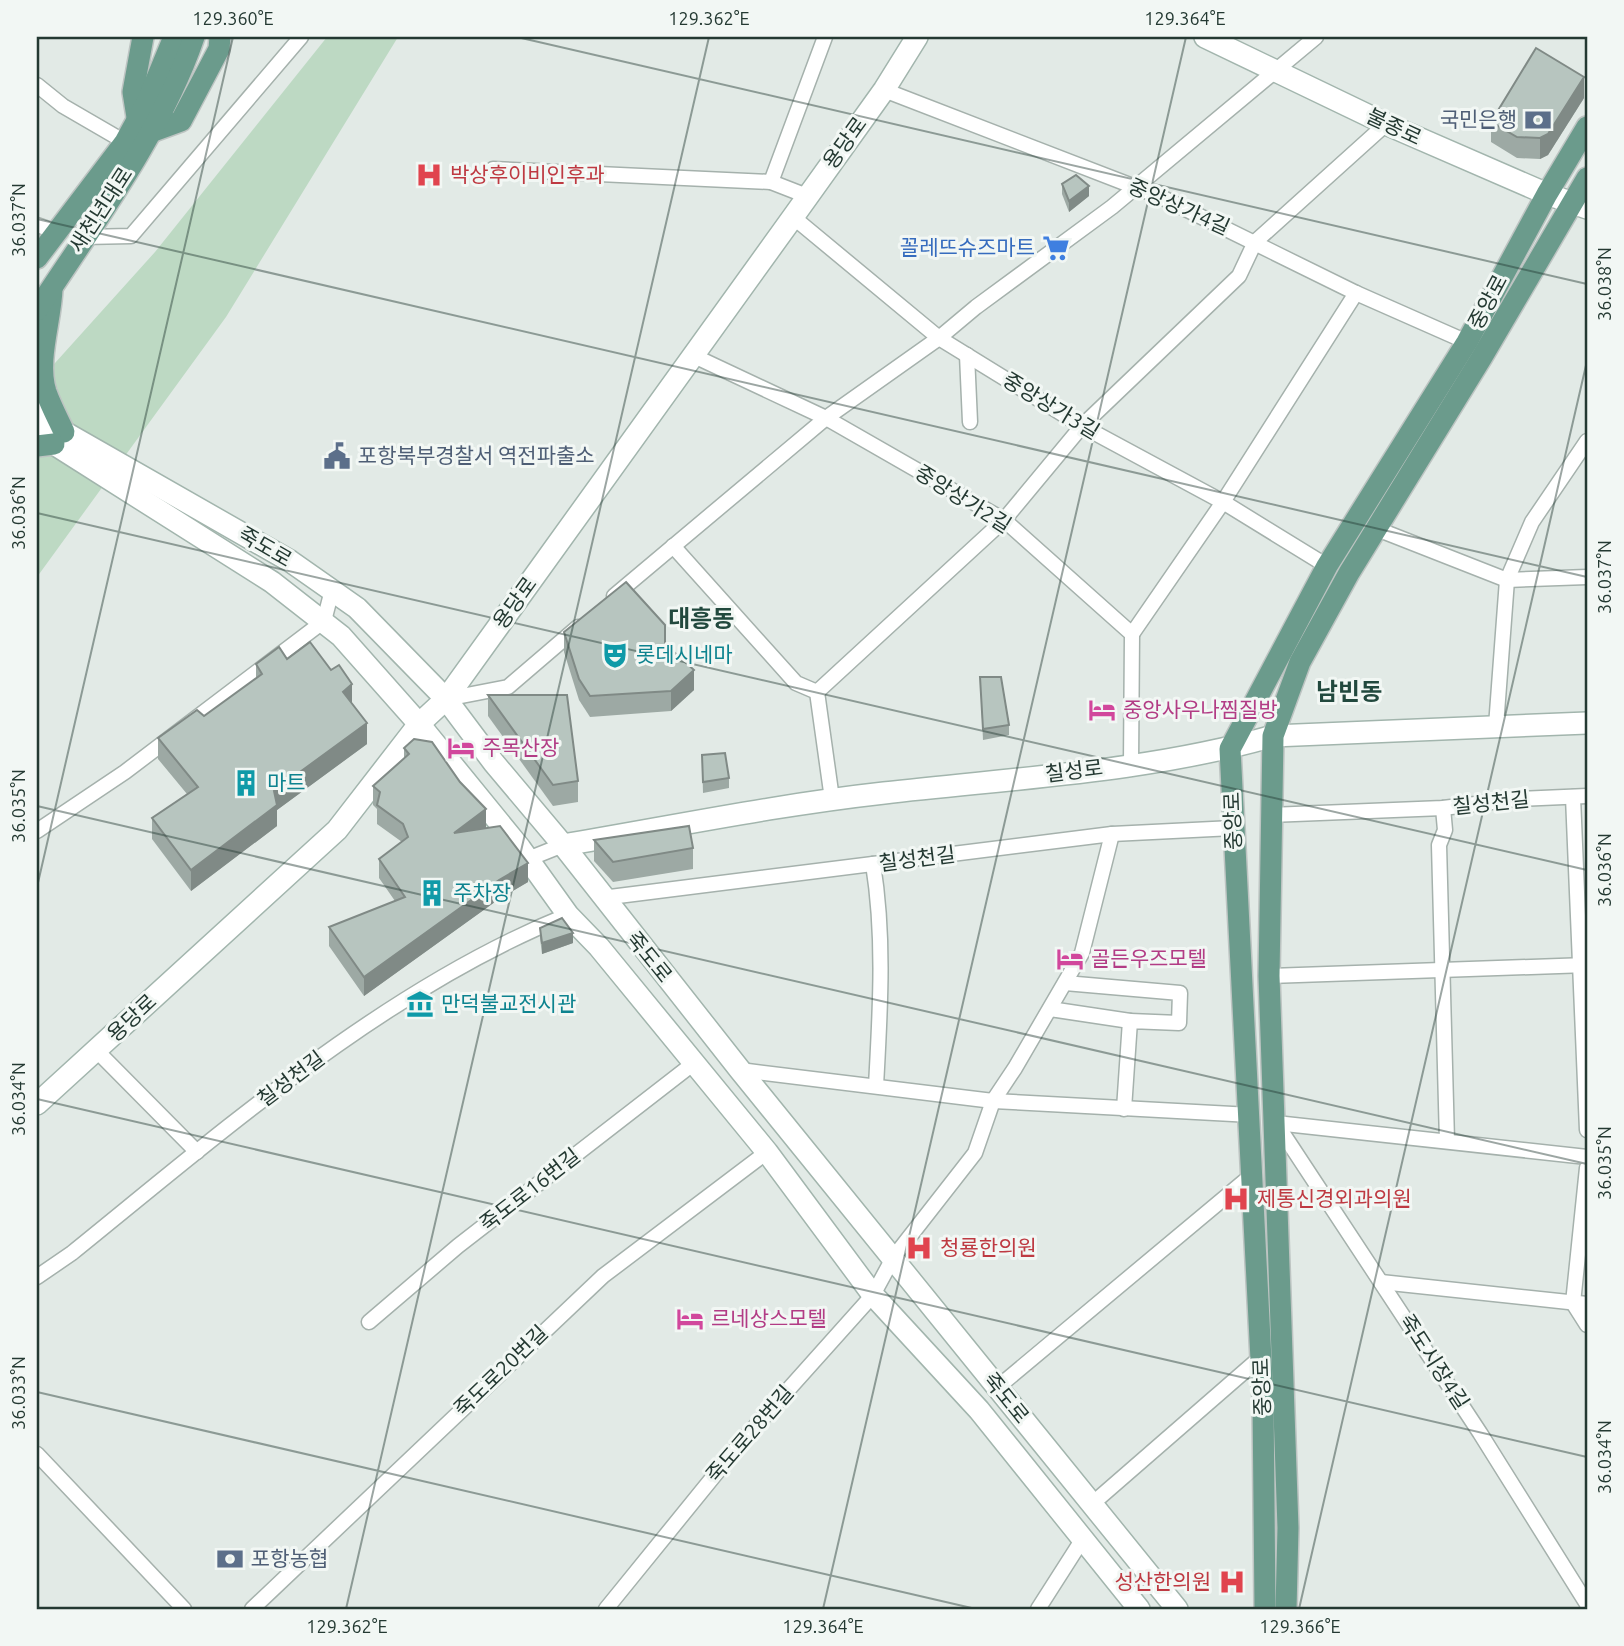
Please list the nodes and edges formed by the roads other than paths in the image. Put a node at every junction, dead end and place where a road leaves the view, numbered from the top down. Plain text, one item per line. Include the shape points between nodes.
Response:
1 (143, 37) edge
2 (174, 37) edge
3 (194, 37) edge
4 (220, 37) edge
5 (301, 37) edge
6 (825, 37) edge
7 (917, 37) edge
8 (1205, 37) edge
9 (1316, 37) edge
10 (1237, 44) edge
11 (1276, 69) junction
12 (37, 85) edge
13 (884, 90) junction
14 (149, 115) junction
15 (1386, 124) junction
16 (1587, 127) edge
17 (125, 142) junction
18 (493, 169) dead end
19 (1587, 178) edge
20 (771, 181) junction
21 (1134, 186) junction
22 (1546, 194) junction
23 (807, 196) junction
24 (1580, 205) edge
25 (793, 217) junction
26 (47, 229) edge
27 (84, 236) junction
28 (1255, 242) junction
29 (37, 258) edge
30 (52, 286) junction
31 (1356, 293) junction
32 (37, 310) edge
33 (939, 338) junction
34 (1467, 342) junction
35 (967, 355) junction
36 (694, 356) junction
37 (37, 402) edge
38 (826, 418) junction
39 (970, 422) dead end
40 (1082, 426) junction
41 (37, 429) edge
42 (52, 441) edge
43 (1587, 441) edge
44 (1223, 502) junction
45 (1004, 520) junction
46 (1377, 529) junction
47 (673, 546) junction
48 (1327, 566) junction
49 (1587, 577) edge
50 (1507, 580) junction
51 (332, 590) junction
52 (324, 621) junction
53 (1132, 634) junction
54 (817, 692) junction
55 (446, 699) junction
56 (1587, 723) edge
57 (419, 724) junction
58 (1496, 726) junction
59 (1273, 736) junction
60 (1230, 749) junction
61 (1131, 764) junction
62 (1580, 796) edge
63 (832, 799) junction
64 (1443, 808) junction
65 (1270, 815) junction
66 (1233, 828) junction
67 (37, 831) edge
68 (1112, 834) junction
69 (563, 845) junction
70 (528, 859) junction
71 (873, 864) junction
72 (602, 898) junction
73 (568, 915) junction
74 (1584, 966) edge
75 (1443, 970) junction
76 (1269, 976) junction
77 (1065, 983) junction
78 (1050, 1009) junction
79 (1130, 1021) junction
80 (97, 1051) junction
81 (694, 1063) junction
82 (740, 1070) junction
83 (876, 1086) junction
84 (993, 1101) junction
85 (37, 1104) edge
86 (1124, 1109) junction
87 (1251, 1115) junction
88 (1276, 1124) junction
89 (1587, 1130) edge
90 (1447, 1141) junction
91 (197, 1152) junction
92 (767, 1152) junction
93 (1587, 1157) edge
94 (1587, 1168) edge
95 (1253, 1174) junction
96 (893, 1258) junction
97 (37, 1277) edge
98 (1381, 1282) junction
99 (873, 1295) junction
100 (1580, 1304) edge
101 (369, 1322) dead end
102 (1587, 1325) edge
103 (1261, 1357) junction
104 (998, 1387) junction
105 (37, 1454) edge
106 (1091, 1504) junction
107 (1084, 1537) junction
108 (1587, 1604) edge
109 (184, 1609) edge
110 (252, 1609) edge
111 (606, 1609) edge
112 (1038, 1609) edge
113 (1139, 1609) edge
114 (1177, 1609) edge
115 (1265, 1609) edge
116 (1286, 1609) edge

1 - 14 main road via 133,92
2 - 14 main road
3 - 14 main road
4 - 14 main road via 219,49 181,121
5 - 27 street via 131,236
6 - 20 street
7 - 13 main road, 용당로
8 - 10 main road, 불종로
9 - 11 street
10 - 11 main road, 불종로
11 - 15 main road, 불종로
11 - 21 street
12 - 17 street
13 - 21 street, 중앙상가4길
13 - 23 main road, 용당로
14 - 17 main road, 새천년대로
14 - 27 main road, 새천년대로
15 - 22 main road, 불종로
15 - 28 street
16 - 22 main road, 중앙로
17 - 26 main road, 새천년대로
18 - 20 street
19 - 24 main road, 중앙로
20 - 23 street
21 - 28 street, 중앙상가4길
21 - 33 street
22 - 24 main road, 불종로
22 - 34 main road, 중앙로
23 - 25 main road, 용당로
24 - 46 main road, 중앙로
25 - 33 street, 중앙상가3길
25 - 36 main road, 용당로
26 - 29 main road, 새천년대로
27 - 30 main road, 새천년대로
28 - 31 street, 중앙상가4길
28 - 40 street via 1239,276
30 - 32 main road, 새천년대로
30 - 42 main road via 43,361
31 - 34 street, 중앙상가4길
31 - 44 street
33 - 35 street, 중앙상가3길
33 - 38 street
34 - 48 main road, 중앙로
35 - 39 street
35 - 40 street, 중앙상가3길
36 - 38 street, 중앙상가2길
36 - 55 main road, 용당로
37 - 42 main road, 죽도로
38 - 45 street, 중앙상가2길
38 - 47 street
40 - 44 street, 중앙상가3길
40 - 45 street
41 - 42 main road, 죽도로
42 - 51 main road, 죽도로 via 290,561
42 - 52 main road, 죽도로 via 272,582
43 - 50 street via 1532,522
44 - 48 street, 중앙상가3길
44 - 53 street
45 - 53 street, 중앙상가2길
45 - 54 street
46 - 50 street
46 - 59 main road, 중앙로 via 1300,662
47 - 54 street via 796,683
47 - 55 street via 508,687
48 - 60 main road, 중앙로
49 - 50 street
50 - 58 street
51 - 52 street
51 - 55 main road, 죽도로 via 357,608
52 - 57 main road, 죽도로
52 - 67 street via 125,772
53 - 61 street
54 - 63 street
55 - 57 main road, 용당로
55 - 69 main road, 죽도로
56 - 58 main road, 칠성로
57 - 70 main road, 죽도로
57 - 80 main road, 용당로 via 337,830
58 - 59 main road, 칠성로
59 - 60 main road, 칠성로
59 - 65 main road, 중앙로
60 - 61 main road, 칠성로
60 - 66 main road, 중앙로
61 - 63 main road, 칠성로
62 - 64 street, 칠성천길
62 - 74 street
63 - 69 main road, 칠성로
64 - 65 street, 칠성천길
64 - 75 street via 1445,830 1439,848
65 - 76 main road, 중앙로
66 - 68 street, 칠성천길
66 - 87 main road, 중앙로
68 - 71 street, 칠성천길
68 - 77 street, 죽도로28번길 via 1082,953
69 - 70 street
69 - 72 main road, 죽도로
70 - 73 main road, 죽도로
71 - 72 street, 칠성천길
71 - 83 street via 880,918
72 - 82 main road, 죽도로
73 - 81 main road, 죽도로
73 - 91 street, 칠성천길 via 506,939 337,1044
74 - 75 street
74 - 89 street
75 - 76 street
75 - 90 street
76 - 88 main road, 중앙로
77 - 78 street, 죽도로28번길
77 - 79 street via 1180,993 1179,1023
78 - 79 street
78 - 84 street, 죽도로28번길
79 - 86 street
80 - 85 main road, 용당로
80 - 91 street
81 - 92 main road, 죽도로
81 - 101 street, 죽도로16번길 via 458,1246
82 - 83 street
82 - 96 main road, 죽도로
83 - 84 street
84 - 86 street
84 - 96 street, 죽도로28번길 via 975,1153
86 - 87 street
87 - 95 main road, 중앙로
88 - 90 street
88 - 98 street, 죽도시장4길
88 - 116 main road, 중앙로 via 1289,1528
90 - 93 street
91 - 97 street, 칠성천길
92 - 99 main road, 죽도로
92 - 110 street, 죽도로20번길 via 603,1276
94 - 100 street
95 - 103 main road, 중앙로
95 - 104 street
96 - 99 street, 죽도로28번길
96 - 104 main road, 죽도로
98 - 100 street
98 - 108 street, 죽도시장4길
99 - 107 main road, 죽도로 via 979,1410
99 - 111 street, 죽도로28번길 via 744,1439
100 - 102 street
103 - 106 street
103 - 115 main road, 중앙로
104 - 106 main road, 죽도로
105 - 109 street
106 - 114 main road, 죽도로
107 - 112 street
107 - 113 main road, 죽도로

